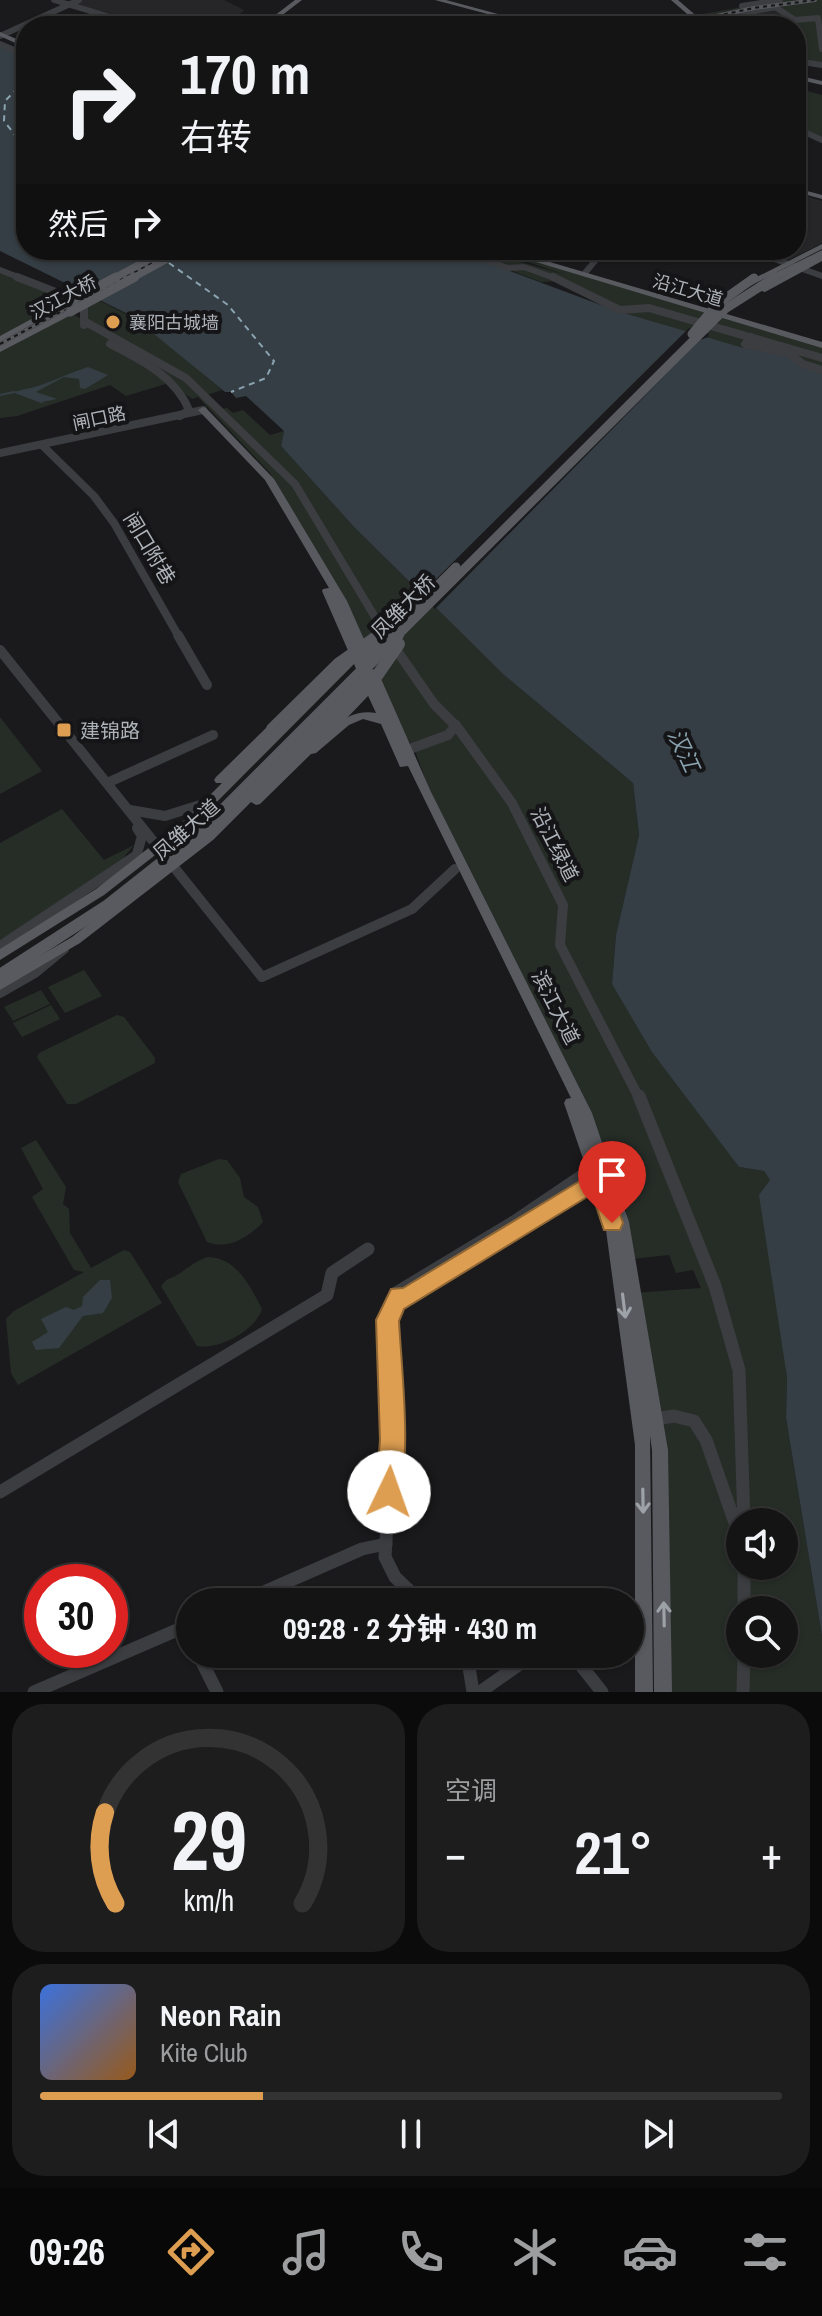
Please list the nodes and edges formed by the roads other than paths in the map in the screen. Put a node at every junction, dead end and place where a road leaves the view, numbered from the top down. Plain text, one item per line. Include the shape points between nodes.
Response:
1 (54, 0) edge
2 (79, 0) edge
3 (299, 0) edge
4 (423, 0) edge
5 (438, 0) edge
6 (672, 0) edge
7 (780, 0) edge
8 (69, 5) junction
9 (45, 16) edge
10 (106, 16) edge
11 (277, 16) edge
12 (485, 16) edge
13 (501, 16) edge
14 (692, 16) edge
15 (721, 16) edge
16 (729, 16) edge
17 (786, 16) edge
18 (806, 21) edge
19 (822, 49) edge
20 (822, 66) edge
21 (806, 75) edge
22 (810, 75) junction
23 (822, 81) edge
24 (822, 252) edge
25 (149, 260) edge
26 (164, 260) edge
27 (486, 260) edge
28 (532, 260) edge
29 (540, 260) edge
30 (595, 260) edge
31 (780, 260) edge
32 (797, 260) edge
33 (788, 263) junction
34 (802, 268) junction
35 (772, 271) junction
36 (2, 272) edge
37 (581, 275) junction
38 (786, 276) junction
39 (822, 276) edge
40 (66, 309) junction
41 (708, 310) junction
42 (725, 315) junction
43 (84, 321) junction
44 (695, 335) junction
45 (0, 339) edge
46 (822, 343) edge
47 (778, 345) junction
48 (768, 347) junction
49 (0, 349) edge
50 (791, 354) junction
51 (822, 358) edge
52 (822, 370) edge
53 (175, 388) junction
54 (198, 404) junction
55 (180, 416) junction
56 (43, 446) junction
57 (0, 453) edge
58 (413, 615) junction
59 (344, 627) junction
60 (1, 652) edge
61 (360, 653) junction
62 (369, 675) junction
63 (331, 682) junction
64 (207, 685) dead end
65 (383, 722) junction
66 (456, 725) junction
67 (213, 735) dead end
68 (407, 750) junction
69 (299, 758) junction
70 (107, 783) junction
71 (200, 805) junction
72 (127, 808) junction
73 (191, 821) junction
74 (209, 837) junction
75 (157, 847) junction
76 (137, 855) junction
77 (173, 866) junction
78 (130, 868) junction
79 (455, 869) junction
80 (72, 942) junction
81 (0, 946) edge
82 (0, 955) edge
83 (0, 968) edge
84 (0, 975) edge
85 (0, 985) edge
86 (0, 993) edge
87 (596, 1173) junction
88 (368, 1249) dead end
89 (655, 1419) junction
90 (0, 1492) edge
91 (730, 1508) edge
92 (744, 1508) edge
93 (386, 1544) junction
94 (273, 1588) edge
95 (407, 1588) edge
96 (176, 1635) edge
97 (205, 1668) edge
98 (469, 1668) edge
99 (514, 1668) edge
100 (583, 1668) edge
101 (744, 1668) edge
102 (34, 1692) edge
103 (217, 1692) edge
104 (473, 1692) edge
105 (480, 1692) edge
106 (602, 1692) edge
107 (644, 1692) edge
108 (663, 1692) edge
109 (743, 1692) edge

1 - 8 street
2 - 8 street
3 - 11 main road
4 - 12 main road
5 - 13 main road
6 - 14 main road
7 - 15 street
8 - 9 street
8 - 10 street
16 - 17 street via 775,7
18 - 19 street via 818,18
20 - 22 street
21 - 22 main road
22 - 23 main road
24 - 34 main road
24 - 44 main road, 凤雏大桥, bridge via 750,292
25 - 40 main road, 汉江大桥, bridge
26 - 40 main road, 汉江大桥, bridge
27 - 48 street via 547,274 620,310 649,308 751,337 745,344
28 - 37 main road, 沿江大道
29 - 37 main road, 沿江大道
30 - 37 street
31 - 33 street
32 - 33 main road
33 - 34 street
33 - 35 main road
34 - 38 main road
34 - 39 street
35 - 41 main road
35 - 44 main road, bridge via 716,305
36 - 43 street via 66,296 84,308
37 - 41 main road, 沿江大道
38 - 42 main road
38 - 44 main road, bridge
40 - 45 main road, 汉江大桥
40 - 49 main road, 汉江大桥
41 - 42 main road, 沿江大道
42 - 46 main road, 沿江大道
43 - 53 street via 85,327
43 - 54 street, 沿江绿道 via 186,378
44 - 58 main road, 凤雏大桥, bridge
47 - 48 street
47 - 50 street
47 - 51 street
48 - 50 street
50 - 52 street
53 - 54 street
53 - 55 street via 189,410
54 - 55 street, 闸口路
54 - 59 main road, 滨江大道 via 262,482
54 - 61 main road, 滨江大道 via 269,479 342,601
54 - 66 street, 沿江绿道 via 295,484 398,655
55 - 56 street, 闸口路
56 - 57 street, 闸口路
56 - 64 street, 闸口附巷 via 114,523
58 - 69 main road, bridge via 372,683
58 - 71 main road, bridge via 338,664
58 - 83 main road, 凤雏大桥, bridge via 198,826 104,900
58 - 84 main road, 凤雏大桥, bridge via 203,830 108,905
59 - 61 main road, 滨江大道
59 - 63 main road via 346,657
60 - 70 street
61 - 62 main road, 滨江大道
61 - 63 main road, 凤雏大道
62 - 65 main road, 滨江大道
62 - 68 main road, 滨江大道
62 - 74 main road, 凤雏大道
63 - 73 main road, 凤雏大道
65 - 69 main road via 372,713 351,718
65 - 79 main road, 滨江大道
66 - 68 street via 448,735
66 - 92 street, 沿江绿道 via 512,803 563,905 560,945 636,1090 715,1286 739,1370
67 - 70 street
68 - 89 main road, 滨江大道 via 585,1113 622,1222
69 - 74 main road via 242,815
70 - 72 street
71 - 72 street via 169,817
71 - 73 main road
72 - 75 street
72 - 76 street via 142,836
73 - 75 main road, 凤雏大道
74 - 77 main road, 凤雏大道
75 - 77 street
75 - 78 main road, 凤雏大道
76 - 78 street
76 - 81 street
77 - 79 street via 262,977 412,909
77 - 80 main road, 凤雏大道
78 - 82 main road, 凤雏大道
79 - 87 main road, 滨江大道 via 577,1116
80 - 85 main road, 凤雏大道
80 - 86 street
87 - 93 street via 396,1293 387,1320 392,1440
87 -> 107 main road, 滨江大道 via 615,1238 643,1445
88 - 90 street via 332,1273 327,1295
89 - 91 street via 694,1421
108 -> 89 main road, 滨江大道 via 660,1450
93 - 94 street via 362,1549
93 - 95 street via 389,1571
96 - 102 street
97 - 103 street
98 - 104 street
99 - 105 street
100 - 106 street
101 - 109 street

